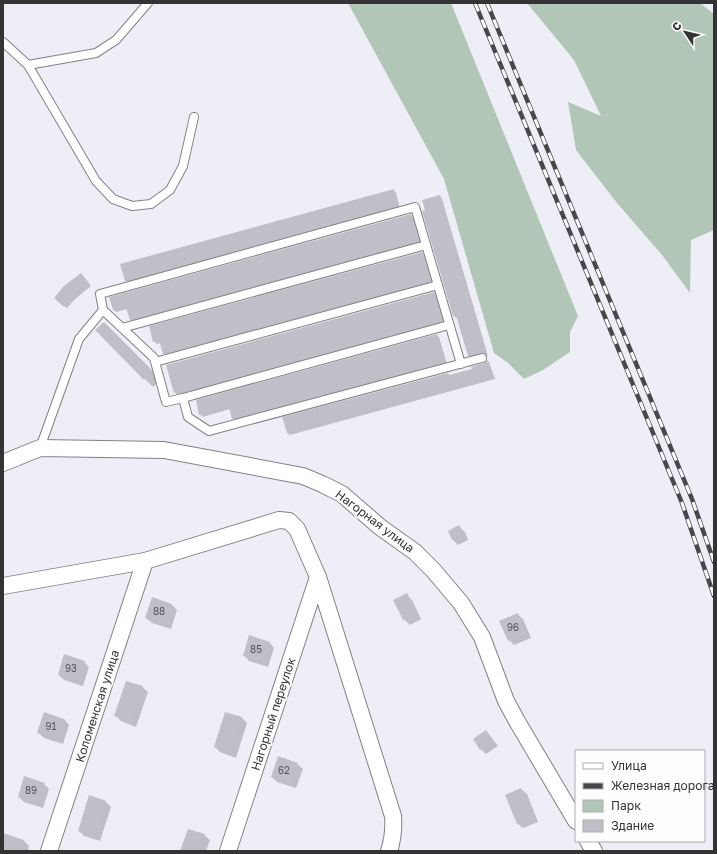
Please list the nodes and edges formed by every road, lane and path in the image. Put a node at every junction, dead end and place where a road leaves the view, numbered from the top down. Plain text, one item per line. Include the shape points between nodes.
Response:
1 (148, 3) edge
2 (3, 42) edge
3 (28, 65) junction
4 (194, 117) dead end
5 (426, 244) junction
6 (438, 285) junction
7 (103, 310) junction
8 (449, 325) junction
9 (122, 328) junction
10 (482, 358) dead end
11 (155, 362) junction
12 (460, 364) junction
13 (183, 398) junction
14 (40, 448) junction
15 (3, 463) edge
16 (145, 561) junction
17 (318, 577) junction
18 (3, 586) edge
19 (575, 819) edge
20 (589, 842) edge
21 (49, 851) edge
22 (228, 851) edge
23 (389, 851) edge
24 (594, 851) edge

1 - 3 lane via 116,40 96,53
2 - 3 lane
3 - 4 lane via 96,181 113,199 132,206 151,204 170,190 183,166
5 - 6 lane
5 - 7 lane via 415,207 100,294
5 - 9 lane
6 - 8 lane
6 - 11 lane
7 - 9 lane
7 - 14 lane via 79,339
8 - 12 lane
8 - 13 lane
9 - 11 lane via 154,358
10 - 12 lane
11 - 13 lane via 166,402
12 - 13 lane via 209,431 188,416
14 - 15 street, Нагорная улица
14 - 19 street, Нагорная улица via 164,450 302,476 342,494 380,527 415,552 461,603 482,637 506,701
16 - 17 street via 278,520 289,521 297,529
16 - 18 street
16 - 21 street, Коломенская улица
17 - 22 street, Нагорный переулок
17 - 23 street via 393,816 393,840
20 - 24 street

